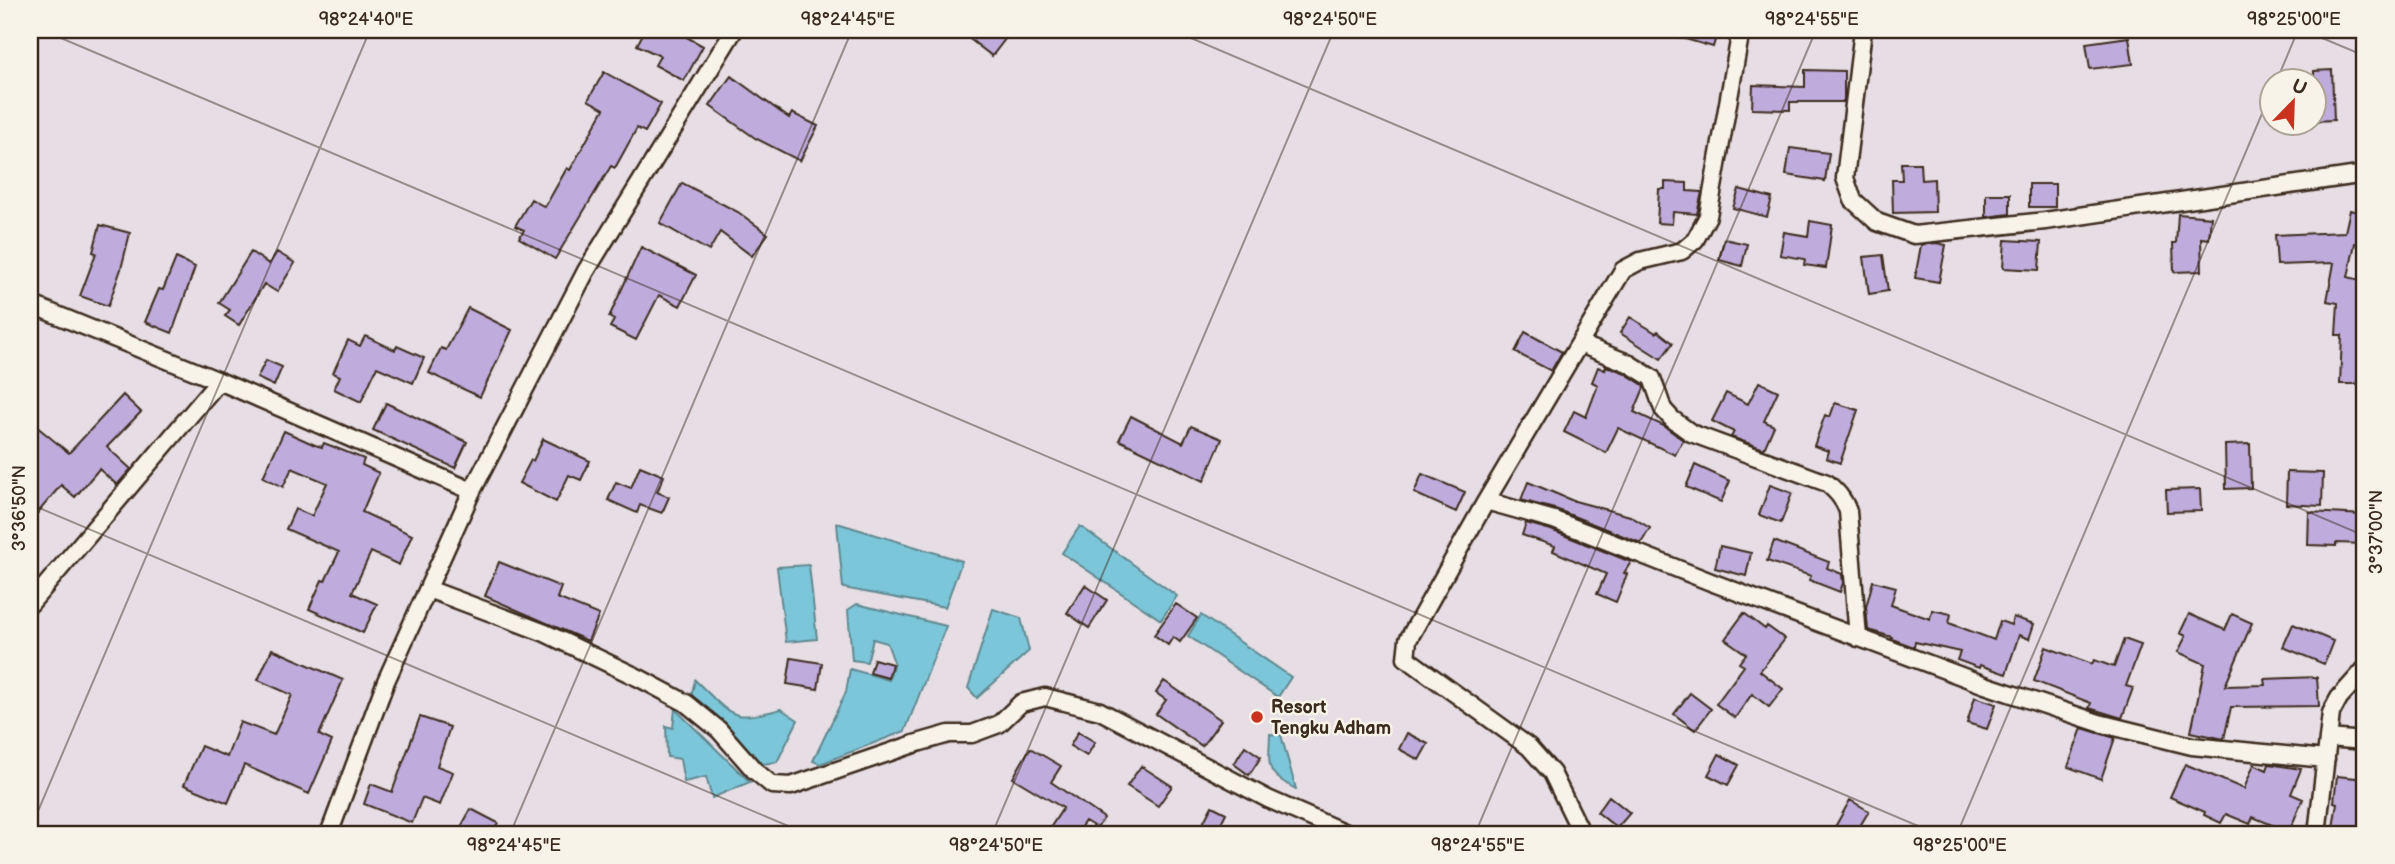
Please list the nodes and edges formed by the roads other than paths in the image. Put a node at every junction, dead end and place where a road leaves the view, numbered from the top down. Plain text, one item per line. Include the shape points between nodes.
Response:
1 (734, 30) edge
2 (1741, 30) edge
3 (1863, 30) edge
4 (2365, 174) edge
5 (30, 304) edge
6 (1580, 344) junction
7 (219, 381) junction
8 (472, 491) junction
9 (1486, 501) junction
10 (428, 589) junction
11 (30, 604) edge
12 (1858, 638) junction
13 (2365, 669) edge
14 (2328, 738) junction
15 (2365, 741) edge
16 (2326, 759) junction
17 (329, 834) edge
18 (1348, 834) edge
19 (1582, 834) edge
20 (2317, 834) edge

1 - 8 street via 586,271
2 - 6 street via 1708,216 1695,240 1682,251 1623,270
3 - 4 street via 1845,178 1853,200 1877,222 1914,235 2045,221
5 - 7 street
6 - 9 street
6 - 12 street via 1652,378 1663,409 1691,433 1827,483 1844,499
7 - 8 street
7 - 11 street
8 - 10 street
9 - 12 street via 1554,520
9 - 19 street via 1408,640 1406,658 1530,747 1552,773
10 - 17 street via 386,681
10 - 18 street via 545,633 686,703 772,785 791,786 949,734 972,734 999,724 1021,703 1045,697 1100,711 1268,799
12 - 16 street via 2099,723 2192,746
13 - 14 street via 2330,713
14 - 15 street
14 - 16 street
16 - 20 street

